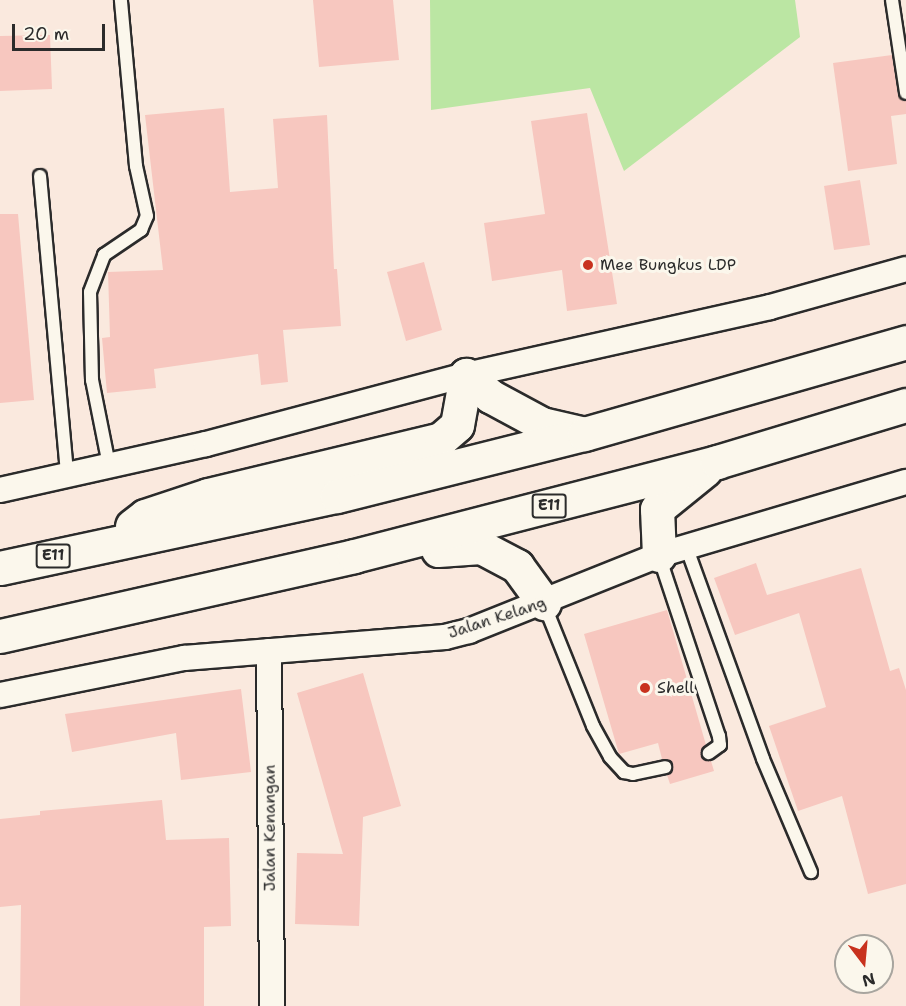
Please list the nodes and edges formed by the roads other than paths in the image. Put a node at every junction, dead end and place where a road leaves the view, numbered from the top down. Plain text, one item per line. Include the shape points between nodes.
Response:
1 (121, 0) edge
2 (892, 0) edge
3 (906, 93) edge
4 (40, 176) dead end
5 (906, 269) edge
6 (906, 342) edge
7 (466, 375) junction
8 (906, 405) edge
9 (584, 434) junction
10 (717, 462) junction
11 (109, 465) junction
12 (67, 475) junction
13 (906, 482) edge
14 (0, 490) edge
15 (106, 545) junction
16 (672, 550) junction
17 (354, 556) junction
18 (0, 568) edge
19 (544, 603) junction
20 (0, 636) edge
21 (269, 651) junction
22 (0, 695) edge
23 (709, 753) dead end
24 (665, 767) dead end
25 (811, 872) dead end
26 (272, 1006) edge

1 - 11 lane via 136,166 147,216 141,230 104,255 90,292 92,380
2 - 3 lane
4 - 12 lane
5 - 7 street via 770,307
6 - 9 highway, E11
7 - 9 highway via 490,396 542,424
7 - 11 street via 206,444
7 - 15 highway via 457,425 441,439 208,495 145,516
8 - 10 highway, E11
9 - 15 highway, E11 via 337,496
10 - 16 highway via 657,509
10 - 17 highway, E11
11 - 12 street
12 - 14 street
13 - 16 street, Jalan Kelang
15 - 18 highway, E11
16 - 19 street, Jalan Kelang
16 - 23 lane via 719,736 720,745
16 - 25 lane
17 - 19 highway via 481,547 517,566
17 - 20 highway, E11
19 - 21 street, Jalan Kelang via 444,637
19 - 24 lane via 593,726 610,757 624,772 633,774
21 - 22 street, Jalan Kelang via 184,658
21 - 26 street, Jalan Kenangan

